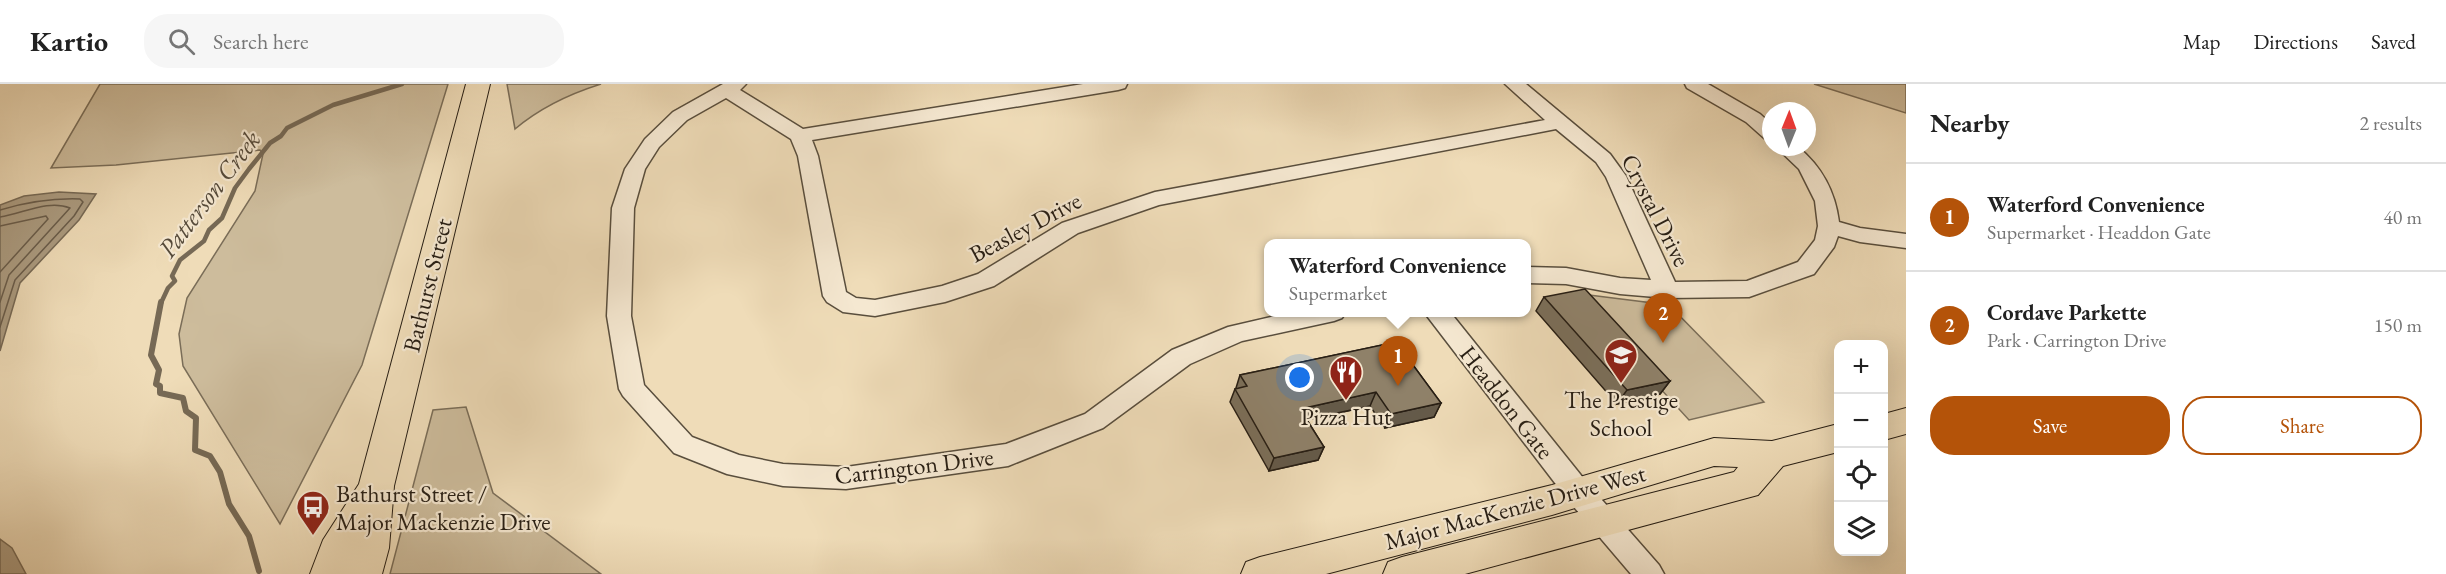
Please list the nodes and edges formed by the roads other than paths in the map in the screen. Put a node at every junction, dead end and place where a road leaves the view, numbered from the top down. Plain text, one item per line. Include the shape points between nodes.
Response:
1 (478, 84) edge
2 (1118, 84) edge
3 (1514, 84) edge
4 (1694, 84) edge
5 (731, 87) edge
6 (1560, 123) junction
7 (1762, 126) edge
8 (800, 136) junction
9 (1796, 156) edge
10 (1829, 226) junction
11 (1906, 241) edge
12 (1531, 275) edge
13 (1667, 290) junction
14 (1311, 317) edge
15 (1440, 317) edge
16 (1906, 421) edge
17 (1888, 426) edge
18 (1834, 439) edge
19 (1772, 455) junction
20 (1578, 492) junction
21 (1601, 520) junction
22 (338, 569) edge
23 (1260, 574) edge
24 (1402, 574) edge
25 (1649, 574) edge

1 - 22 main road, Bathurst Street via 376,486 369,548
2 - 8 street
3 - 6 street, Crystal Drive
4 - 7 street
5 - 8 street
5 - 14 street, Carrington Drive via 680,116 652,143 635,169 623,208 619,316 632,388 682,445 737,466 783,475 846,478 1008,455 1094,421 1181,357 1237,333
6 - 8 street, Beasley Drive via 1155,199 1070,228 986,280 945,294 875,308 851,306 835,296 808,156
6 - 13 street, Crystal Drive via 1603,158 1616,176
9 - 10 street via 1808,166 1826,201
10 - 11 street
10 - 13 street via 1826,242 1806,268 1749,289
12 - 13 street
15 - 20 street, Headdon Gate
16 - 17 main road
18 - 19 main road, Major MacKenzie Drive West
19 - 20 main road, Major MacKenzie Drive West via 1714,452
19 - 21 main road, Major MacKenzie Drive West via 1745,484
20 - 21 street, Headdon Gate
20 - 23 main road, Major MacKenzie Drive West
21 - 24 main road, Major MacKenzie Drive West
21 - 25 street, Headdon Gate

